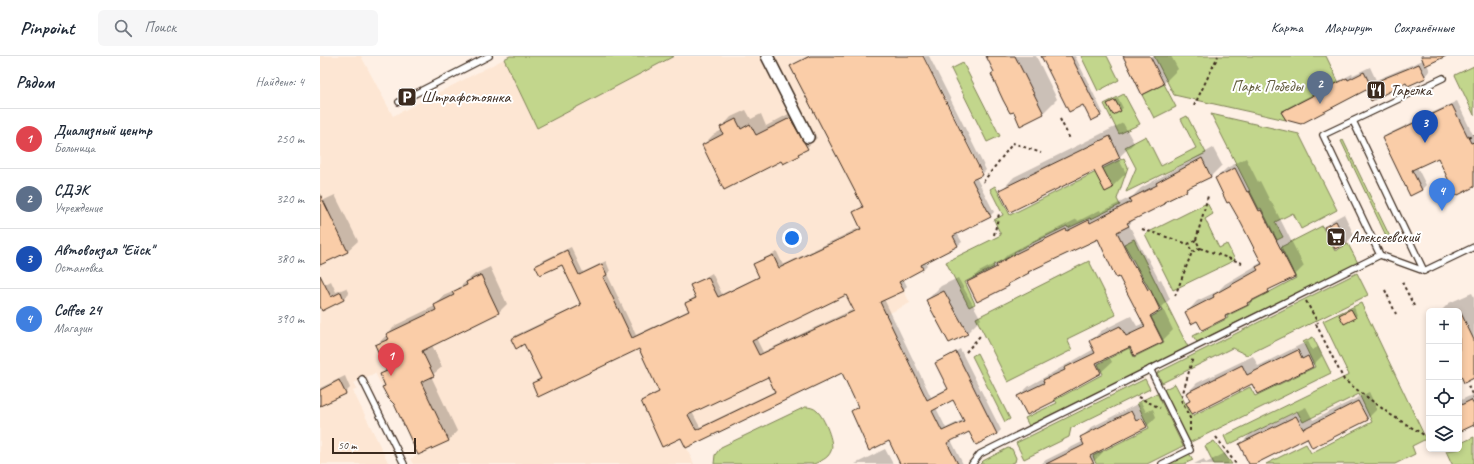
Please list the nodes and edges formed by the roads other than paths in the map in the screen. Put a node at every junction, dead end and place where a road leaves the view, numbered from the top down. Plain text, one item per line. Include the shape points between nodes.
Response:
1 (489, 56) edge
2 (767, 56) edge
3 (1443, 78) dead end
4 (399, 102) dead end
5 (1353, 121) junction
6 (808, 137) dead end
7 (1474, 248) edge
8 (1380, 255) junction
9 (1424, 271) junction
10 (1150, 369) junction
11 (362, 379) dead end
12 (404, 464) edge
13 (972, 464) edge
14 (1162, 464) edge

1 - 4 lane
2 - 6 street
3 - 5 lane
5 - 8 lane via 1323,135
5 - 9 lane
7 - 9 lane
8 - 9 lane
8 - 10 lane
10 - 13 lane via 980,454
10 - 14 lane via 1190,450
11 - 12 lane

